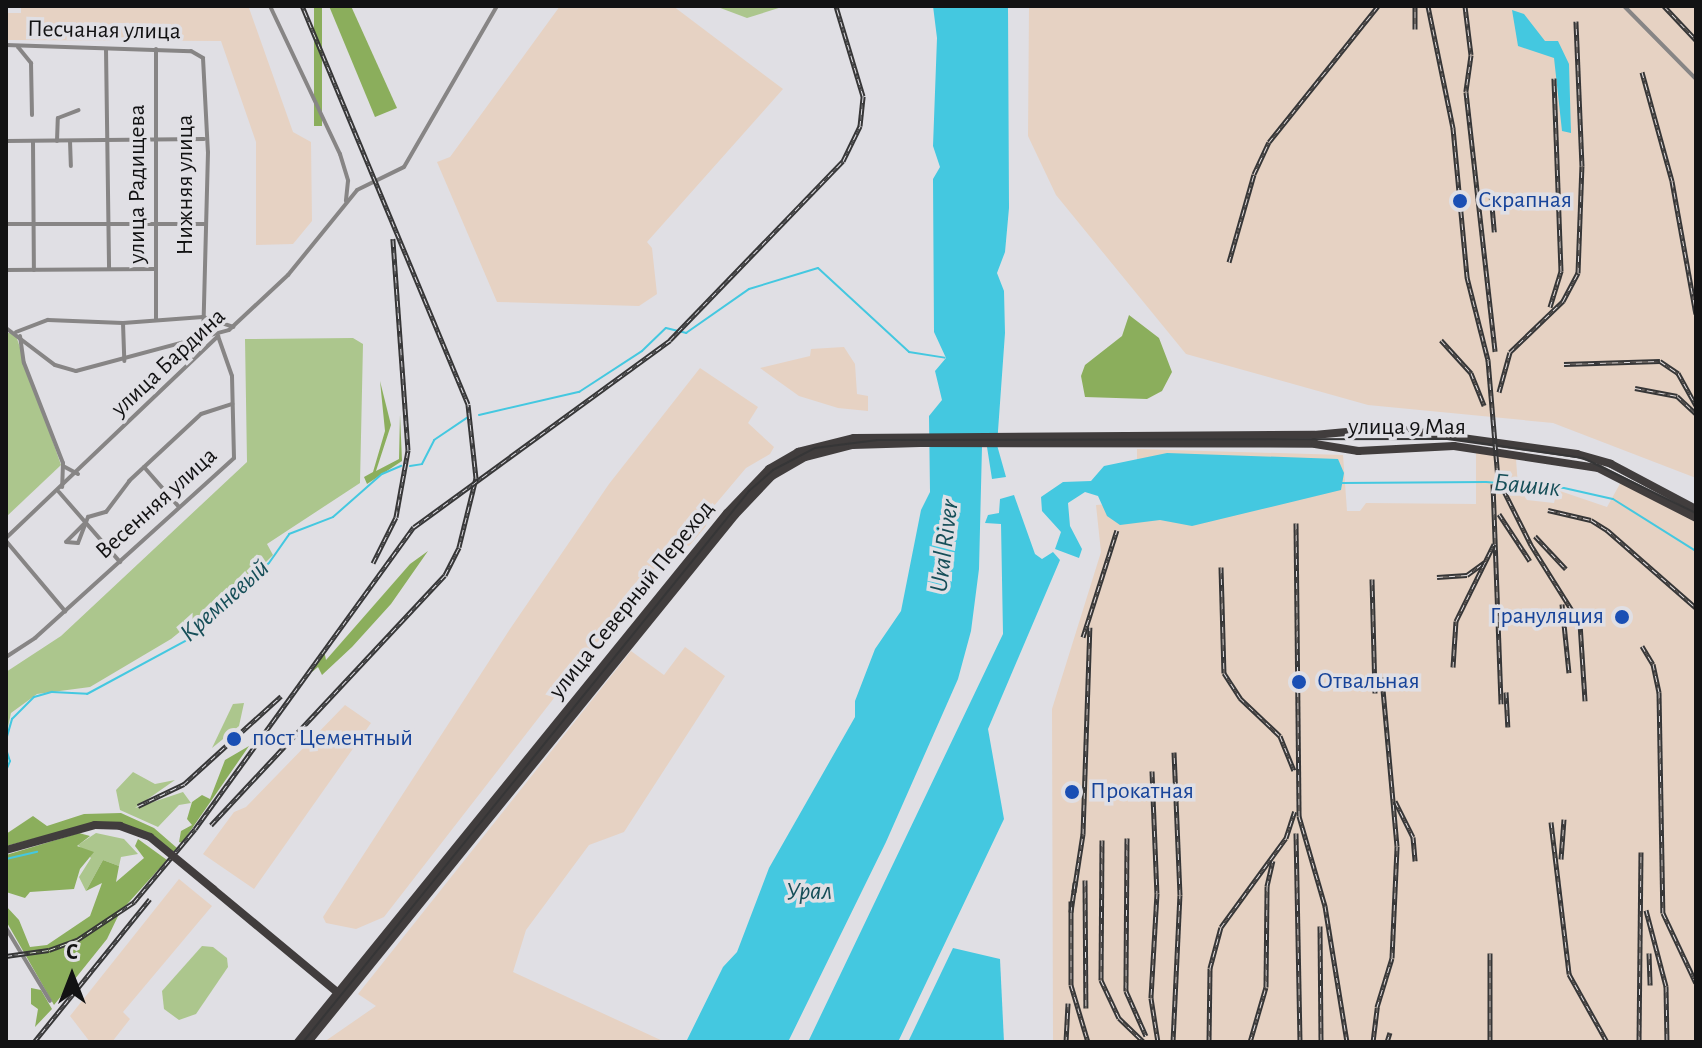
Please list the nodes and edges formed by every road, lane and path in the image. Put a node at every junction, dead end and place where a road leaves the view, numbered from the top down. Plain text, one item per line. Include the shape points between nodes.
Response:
1 (270, 6) edge
2 (497, 6) edge
3 (1624, 6) edge
4 (6, 45) edge
5 (18, 47) junction
6 (106, 49) junction
7 (156, 49) junction
8 (200, 54) joint
9 (1696, 79) edge
10 (79, 110) dead end
11 (32, 115) dead end
12 (204, 139) junction
13 (108, 140) junction
14 (156, 140) junction
15 (6, 141) edge
16 (33, 141) junction
17 (57, 141) junction
18 (70, 141) junction
19 (71, 166) dead end
20 (345, 204) junction
21 (6, 224) edge
22 (34, 224) junction
23 (108, 224) junction
24 (156, 224) junction
25 (204, 224) junction
26 (109, 269) junction
27 (156, 269) junction
28 (6, 270) edge
29 (34, 270) junction
30 (203, 317) junction
31 (156, 319) junction
32 (123, 323) junction
33 (233, 327) junction
34 (6, 328) edge
35 (18, 333) junction
36 (218, 336) junction
37 (203, 340) junction
38 (124, 362) junction
39 (232, 404) junction
40 (1061, 440) junction
41 (63, 465) junction
42 (144, 467) junction
43 (78, 474) junction
44 (61, 490) junction
45 (1669, 499) junction
46 (179, 507) junction
47 (1696, 509) edge
48 (78, 512) junction
49 (88, 517) junction
50 (1696, 518) edge
51 (84, 524) junction
52 (6, 540) edge
53 (120, 562) junction
54 (65, 611) junction
55 (6, 657) edge
56 (6, 850) edge
57 (6, 928) edge
58 (341, 995) junction
59 (50, 1001) dead end
60 (298, 1042) edge
61 (308, 1042) edge

1 - 20 street via 346,170
2 - 20 street, улица Бардина via 411,158 404,167 357,190
3 - 9 street
4 - 5 street, Песчаная улица
5 - 6 street, Песчаная улица
5 - 11 street via 31,63
6 - 7 street, Песчаная улица
6 - 13 street
7 - 8 street, Песчаная улица
7 - 14 street, улица Радищева
8 - 12 street, Нижняя улица
10 - 17 street via 58,118
12 - 14 street
12 - 25 street, Нижняя улица
13 - 14 street
13 - 18 street
13 - 23 street
14 - 24 street, улица Радищева
15 - 16 street
16 - 17 street
16 - 22 street
17 - 18 street
18 - 19 street
20 - 33 street, улица Бардина via 288,275
21 - 22 street
22 - 23 street
22 - 29 street
23 - 24 street
23 - 26 street
24 - 25 street
24 - 27 street, улица Радищева
25 - 30 street, Нижняя улица
26 - 27 street
26 - 29 street
27 - 31 street, улица Радищева
28 - 29 street
30 - 31 street
30 - 33 street
30 - 37 street, Нижняя улица
31 - 32 street
32 - 35 street via 48,320
32 - 38 street
33 - 36 street, улица Бардина
34 - 35 street
35 - 38 street via 65,370
35 - 41 street via 24,363
36 - 37 street
36 - 39 street, Весенняя улица via 230,362
36 - 43 street, улица Бардина
37 - 38 street
39 - 42 street via 201,414
39 - 46 street, Весенняя улица via 234,458
40 - 45 main road, улица 9 Мая via 1315,444 1358,451 1465,447 1575,462
40 - 45 main road, улица 9 Мая via 1420,431 1577,454 1611,464
40 - 58 main road, улица Северный Переход via 826,442 789,456 757,479
41 - 43 street
41 - 44 street
42 - 46 street
42 - 49 street via 106,512
43 - 44 street, улица Бардина
44 - 48 street
44 - 52 street, улица Бардина
45 - 47 main road, улица 9 Мая
45 - 50 main road, улица 9 Мая
46 - 53 street, Весенняя улица
48 - 49 street
48 - 51 street
49 - 51 street
51 - 51 street via 80,529 66,542 74,546 81,540 87,530
51 - 53 street
52 - 54 street
53 - 54 street, Весенняя улица
54 - 55 street, Весенняя улица
56 - 58 main road, bridge via 95,825 120,826 150,837
57 - 59 street
58 - 60 main road
58 - 61 main road

